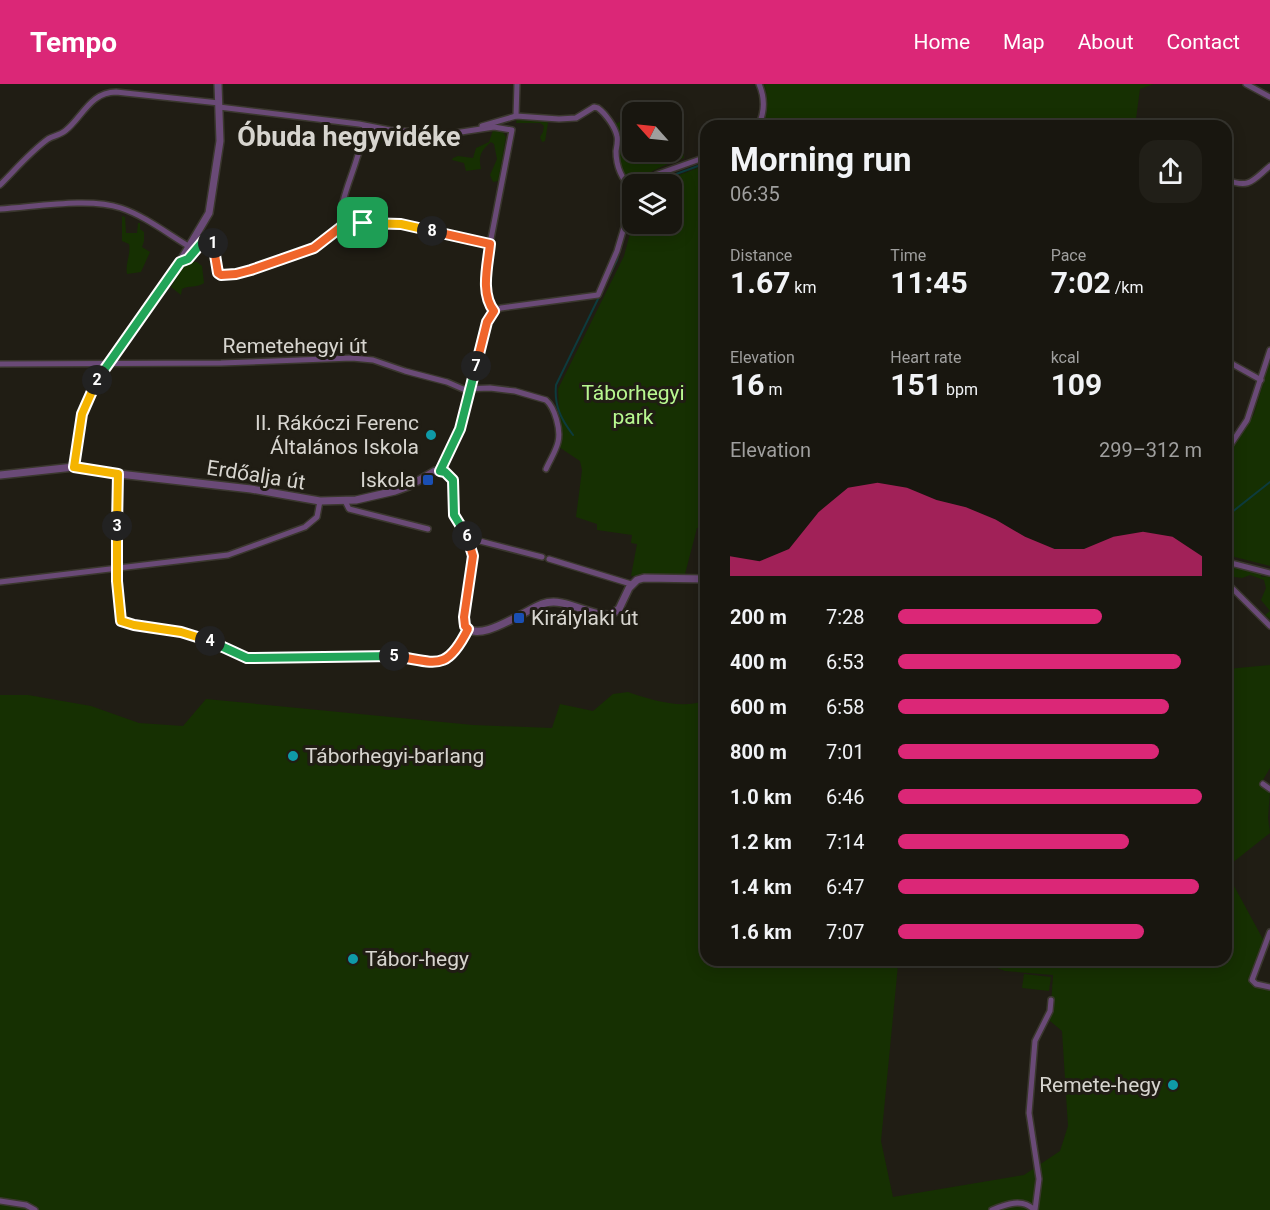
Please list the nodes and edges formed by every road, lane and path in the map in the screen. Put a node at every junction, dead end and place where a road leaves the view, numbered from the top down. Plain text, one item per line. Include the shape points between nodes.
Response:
1 (218, 84) edge
2 (517, 84) edge
3 (759, 84) edge
4 (1246, 84) edge
5 (1270, 97) edge
6 (219, 105) junction
7 (516, 116) junction
8 (760, 120) edge
9 (365, 126) junction
10 (477, 128) junction
11 (700, 159) edge
12 (1270, 166) edge
13 (658, 174) edge
14 (622, 178) edge
15 (1232, 181) edge
16 (0, 185) edge
17 (0, 209) edge
18 (341, 227) junction
19 (622, 234) edge
20 (490, 244) junction
21 (190, 247) junction
22 (180, 262) junction
23 (494, 311) junction
24 (1270, 350) edge
25 (110, 362) junction
26 (0, 363) edge
27 (1232, 364) edge
28 (1261, 380) junction
29 (471, 389) junction
30 (1232, 442) edge
31 (74, 467) junction
32 (546, 469) dead end
33 (440, 471) junction
34 (118, 474) junction
35 (0, 475) edge
36 (320, 501) junction
37 (345, 501) junction
38 (428, 528) dead end
39 (468, 538) junction
40 (1232, 563) edge
41 (116, 568) junction
42 (100, 569) junction
43 (1270, 573) edge
44 (700, 579) edge
45 (117, 581) junction
46 (0, 582) edge
47 (631, 584) junction
48 (1232, 588) edge
49 (1270, 626) edge
50 (468, 629) junction
51 (1263, 784) dead end
52 (1270, 789) edge
53 (1270, 932) edge
54 (1270, 987) edge
55 (1050, 1000) dead end
56 (0, 1201) edge
57 (35, 1210) edge
58 (992, 1210) edge
59 (1034, 1210) edge

1 - 6 street
2 - 7 street
3 - 8 street via 764,102
4 - 5 street
6 - 9 street
6 - 16 street via 103,94 64,131 38,147
6 - 21 street via 220,141 209,213
7 - 10 street
7 - 14 street via 576,118 598,108 618,137 616,159
9 - 10 street via 448,134
9 - 18 street via 344,194
10 - 20 street via 512,130
11 - 13 street
12 - 15 street via 1251,183
17 - 21 street via 90,202 111,205 132,212
18 - 20 street via 401,224
18 - 22 street via 314,248 247,272 218,273 213,243 207,240
19 - 23 street via 595,297
20 - 23 street via 485,288
21 - 22 street
22 - 25 street
23 - 29 street via 487,322
24 - 28 street
25 - 26 street, Remetehegyi út
25 - 29 street, Remetehegyi út via 365,359
25 - 31 street via 94,384 82,414
27 - 28 street
28 - 30 street via 1247,420
29 - 32 street, Remetehegyi út via 515,391 550,403 558,442
29 - 33 street via 455,441
31 - 34 street, Erdőalja út
31 - 35 street, Erdőalja út
33 - 37 street, Erdőalja út via 395,491
33 - 39 street via 453,480 454,515
34 - 36 street, Erdőalja út
34 - 41 street
36 - 37 street, Erdőalja út
36 - 41 street via 312,522 249,549 211,558
37 - 38 street via 349,509
39 - 47 street
39 - 50 street via 473,556 464,617
40 - 43 street
41 - 42 street
41 - 45 street
42 - 45 street via 110,572
42 - 46 street
44 - 47 street via 644,578
45 - 50 street via 119,618 123,622 200,637 247,658 378,655 441,661 456,651
47 - 50 street via 619,609 610,615 551,602 488,631
48 - 49 street
51 - 52 street
53 - 54 street via 1252,980
55 - 59 street via 1050,1011 1035,1041 1029,1113 1039,1179
56 - 57 street
58 - 59 street via 1019,1203

